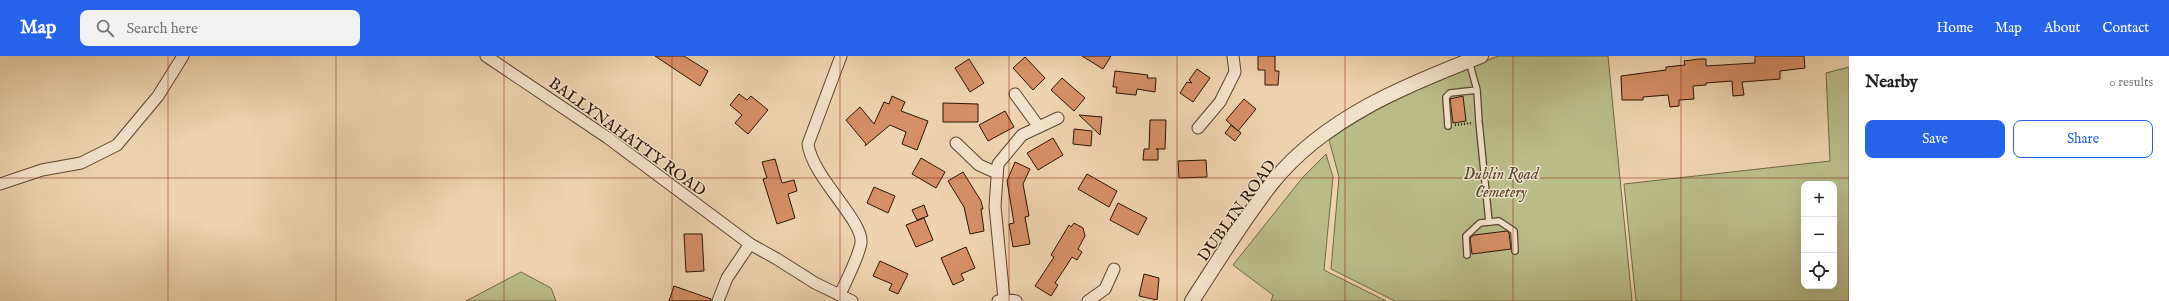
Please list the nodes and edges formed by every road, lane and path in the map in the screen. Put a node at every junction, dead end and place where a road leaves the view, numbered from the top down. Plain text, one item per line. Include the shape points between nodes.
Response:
1 (183, 56) edge
2 (486, 56) edge
3 (841, 56) edge
4 (1233, 56) edge
5 (1476, 58) edge
6 (1477, 90) junction
7 (1015, 94) dead end
8 (1058, 118) dead end
9 (1479, 122) junction
10 (1448, 126) joint
11 (1039, 127) junction
12 (1198, 128) dead end
13 (956, 143) dead end
14 (997, 173) junction
15 (0, 184) edge
16 (1489, 222) junction
17 (750, 244) junction
18 (1516, 251) dead end
19 (1467, 255) dead end
20 (1114, 269) dead end
21 (840, 295) junction
22 (1001, 300) edge
23 (718, 301) edge
24 (852, 301) edge
25 (1016, 301) edge
26 (1088, 301) edge
27 (1192, 301) edge

1 - 15 street via 158,96 118,144 81,163 42,170
2 - 17 street, BALLYNAHATTY ROAD via 608,138
3 - 21 street via 808,144 810,155 824,181 857,224 861,242
4 - 12 street via 1236,72 1220,102
5 - 6 lane
5 - 27 street, DUBLIN ROAD via 1384,96 1354,114 1299,155 1272,182
6 - 9 lane
6 - 10 lane via 1450,93 1446,97
7 - 11 street
8 - 11 street
9 - 10 path
9 - 16 lane
11 - 14 street via 1022,135 998,164
13 - 14 street via 979,164
14 - 22 street via 995,206
16 - 18 lane via 1499,221 1514,231
16 - 19 lane via 1480,223 1466,236
17 - 21 street, BALLYNAHATTY ROAD
17 - 23 street via 728,278
20 - 26 street via 1105,289
21 - 24 street, BALLYNAHATTY ROAD
22 - 25 street

